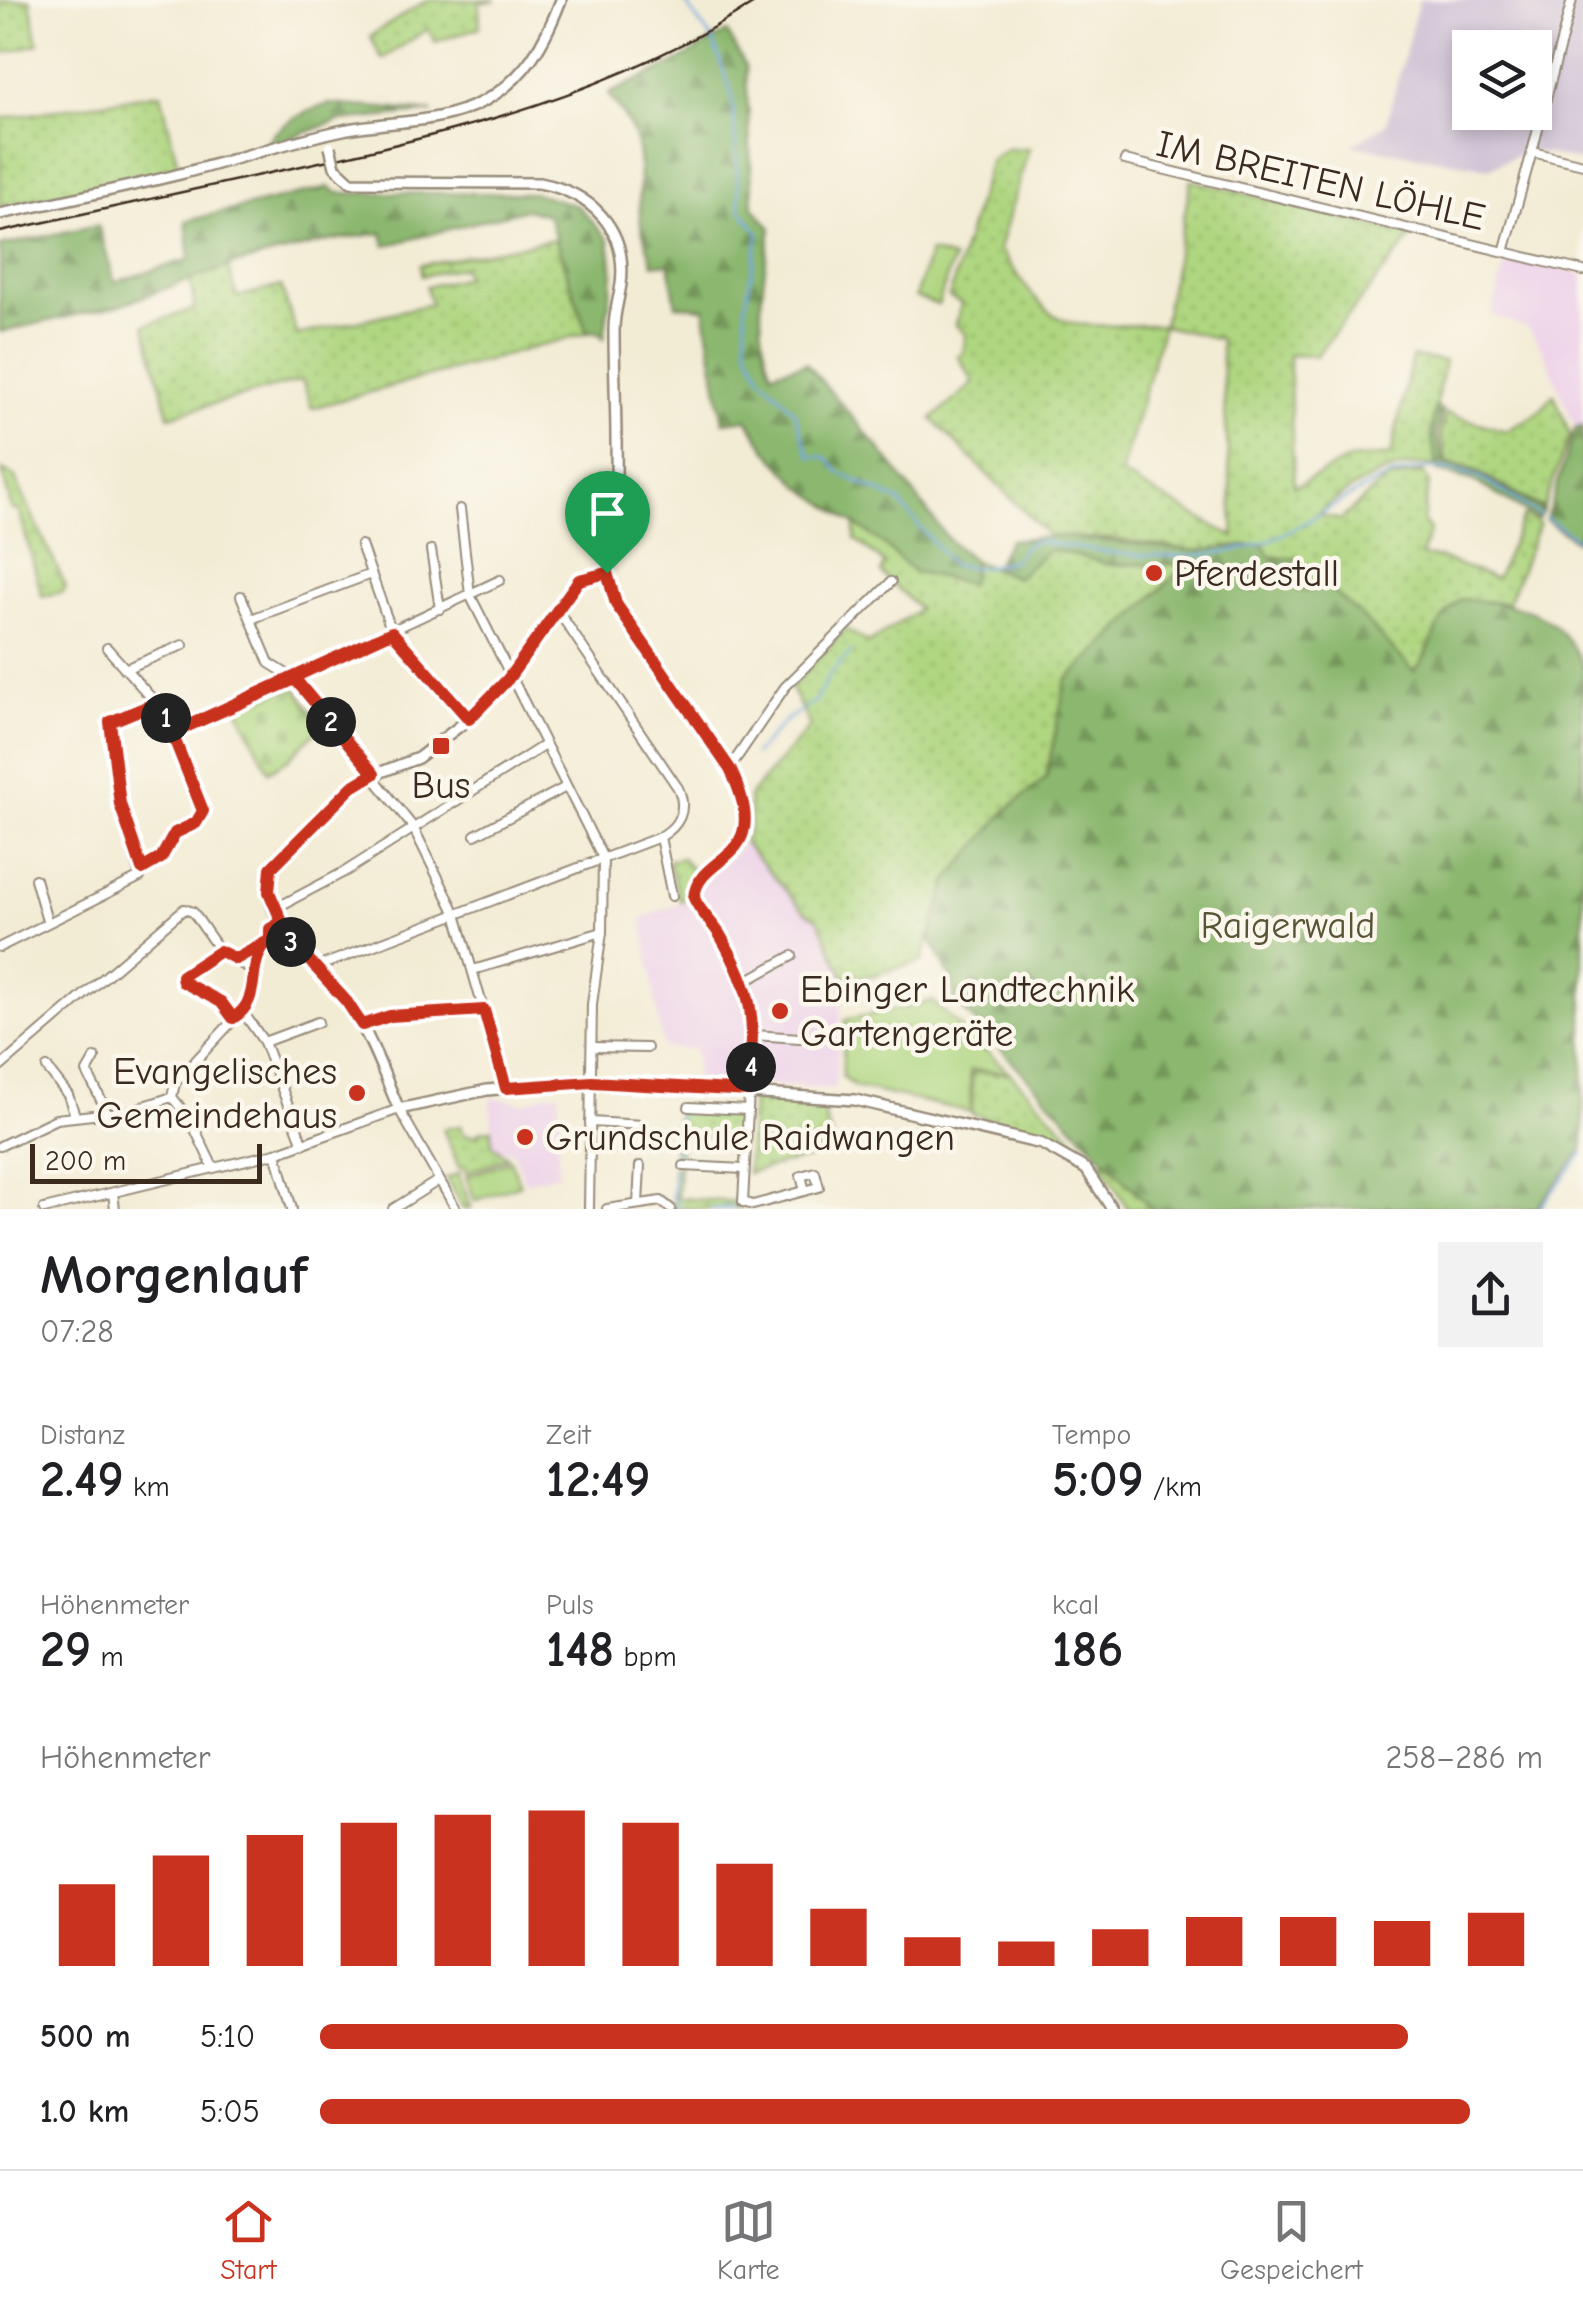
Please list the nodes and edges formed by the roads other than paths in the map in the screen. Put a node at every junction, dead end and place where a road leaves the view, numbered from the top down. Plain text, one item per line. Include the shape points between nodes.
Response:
1 (561, 0) edge
2 (1572, 0) edge
3 (329, 134) junction
4 (1532, 152) junction
5 (1124, 160) dead end
6 (1583, 164) edge
7 (0, 214) edge
8 (1504, 252) junction
9 (1583, 270) edge
10 (460, 509) dead end
11 (361, 545) dead end
12 (431, 550) dead end
13 (607, 573) junction
14 (370, 574) junction
15 (500, 580) dead end
16 (891, 582) dead end
17 (470, 595) junction
18 (241, 596) dead end
19 (556, 608) junction
20 (440, 609) junction
21 (251, 619) junction
22 (392, 632) junction
23 (183, 644) dead end
24 (106, 648) dead end
25 (125, 669) junction
26 (295, 679) junction
27 (508, 679) junction
28 (156, 703) junction
29 (469, 719) junction
30 (172, 733) junction
31 (544, 746) junction
32 (730, 769) junction
33 (374, 774) junction
34 (566, 787) junction
35 (413, 827) junction
36 (476, 835) dead end
37 (660, 837) junction
38 (603, 858) junction
39 (142, 869) junction
40 (36, 880) dead end
41 (672, 896) dead end
42 (276, 908) junction
43 (456, 914) junction
44 (47, 922) junction
45 (282, 922) junction
46 (602, 932) junction
47 (289, 938) junction
48 (270, 940) junction
49 (0, 947) edge
50 (260, 947) junction
51 (220, 951) junction
52 (792, 956) dead end
53 (236, 959) junction
54 (314, 968) junction
55 (250, 969) junction
56 (472, 970) junction
57 (746, 981) junction
58 (484, 1010) junction
59 (243, 1012) junction
60 (233, 1018) junction
61 (318, 1022) dead end
62 (362, 1025) junction
63 (753, 1035) junction
64 (800, 1038) dead end
65 (264, 1042) junction
66 (592, 1047) junction
67 (647, 1048) dead end
68 (96, 1058) dead end
69 (0, 1067) edge
70 (47, 1068) dead end
71 (592, 1082) junction
72 (506, 1088) junction
73 (749, 1091) junction
74 (172, 1096) junction
75 (689, 1107) dead end
76 (399, 1109) junction
77 (748, 1110) junction
78 (107, 1112) junction
79 (75, 1115) junction
80 (590, 1122) junction
81 (644, 1125) dead end
82 (303, 1144) junction
83 (0, 1146) edge
84 (276, 1153) junction
85 (212, 1165) junction
86 (640, 1166) dead end
87 (684, 1166) dead end
88 (744, 1169) junction
89 (439, 1180) junction
90 (805, 1190) dead end
91 (113, 1193) junction
92 (638, 1204) junction
93 (44, 1209) edge
94 (115, 1209) edge
95 (292, 1209) edge
96 (394, 1209) edge
97 (456, 1209) edge
98 (588, 1209) edge
99 (607, 1209) edge
100 (671, 1209) edge
101 (1112, 1209) edge

1 - 3 street via 541,48 488,99 430,120
2 - 4 street, IM BREITEN LÖHLE
3 - 7 street
3 - 13 street, bridge via 334,167 351,182 539,183 564,188 603,214 618,241 622,267 614,324 616,476
4 - 6 street
4 - 8 street, IM BREITEN LÖHLE
5 - 8 street, IM BREITEN LÖHLE
8 - 9 street, IM BREITEN LÖHLE
10 - 17 street
11 - 14 street
12 - 20 street
13 - 19 street via 579,580
13 - 32 street via 616,604
14 - 21 street
14 - 22 street
15 - 17 street
16 - 32 street via 785,686
17 - 20 street
17 - 27 street
18 - 21 street
19 - 27 street
19 - 37 street via 641,728 683,802 679,821
20 - 22 street
21 - 26 street via 268,663
22 - 26 street
22 - 29 street
23 - 25 street
24 - 25 street
25 - 28 street
26 - 30 street
26 - 33 street
27 - 29 street
27 - 31 street
28 - 30 street
28 - 39 street via 110,722 120,804
29 - 33 street via 418,758
30 - 39 street via 203,811 196,823 175,833 161,858
31 - 34 street
31 - 35 street
32 - 57 street via 744,830 732,853 694,889 694,898
33 - 35 street
33 - 42 street via 277,860 267,881
34 - 36 street
34 - 38 street
35 - 42 street
35 - 43 street
37 - 38 street
37 - 41 street
38 - 43 street
38 - 46 street
39 - 44 street via 135,882
40 - 44 street
42 - 45 street
43 - 54 street
43 - 56 street
44 - 49 street
45 - 47 street
45 - 48 street via 270,929
46 - 56 street
46 - 66 street
47 - 48 street
47 - 54 street
48 - 50 street
50 - 53 street
50 - 55 street
51 - 53 street
51 - 60 street via 182,979 221,1002
51 - 69 street via 192,912 179,911
52 - 57 street
53 - 55 street
54 - 62 street
55 - 59 street via 252,996
56 - 58 street
57 - 63 street
58 - 62 street via 390,1016
58 - 72 street
59 - 60 street
59 - 65 street
60 - 74 street via 183,1071
61 - 65 street
62 - 76 street
63 - 64 street
63 - 73 street
65 - 82 street
66 - 67 street
66 - 71 street
68 - 78 street via 87,1072
70 - 79 street
71 - 72 street
71 - 73 street
71 - 80 street
72 - 76 street
73 - 77 street
73 - 101 street via 823,1096 1042,1144 1086,1169
74 - 78 street
74 - 85 street
75 - 77 street
76 - 82 street
76 - 89 street
77 - 88 street
78 - 79 street
79 - 83 street
80 - 81 street
80 - 98 street
82 - 84 street
84 - 85 street
84 - 95 street
85 - 91 street
86 - 92 street
87 - 88 street
88 - 90 street via 746,1204
89 - 96 street
89 - 97 street
91 - 93 street
91 - 94 street
92 - 99 street
92 - 100 street via 661,1201

